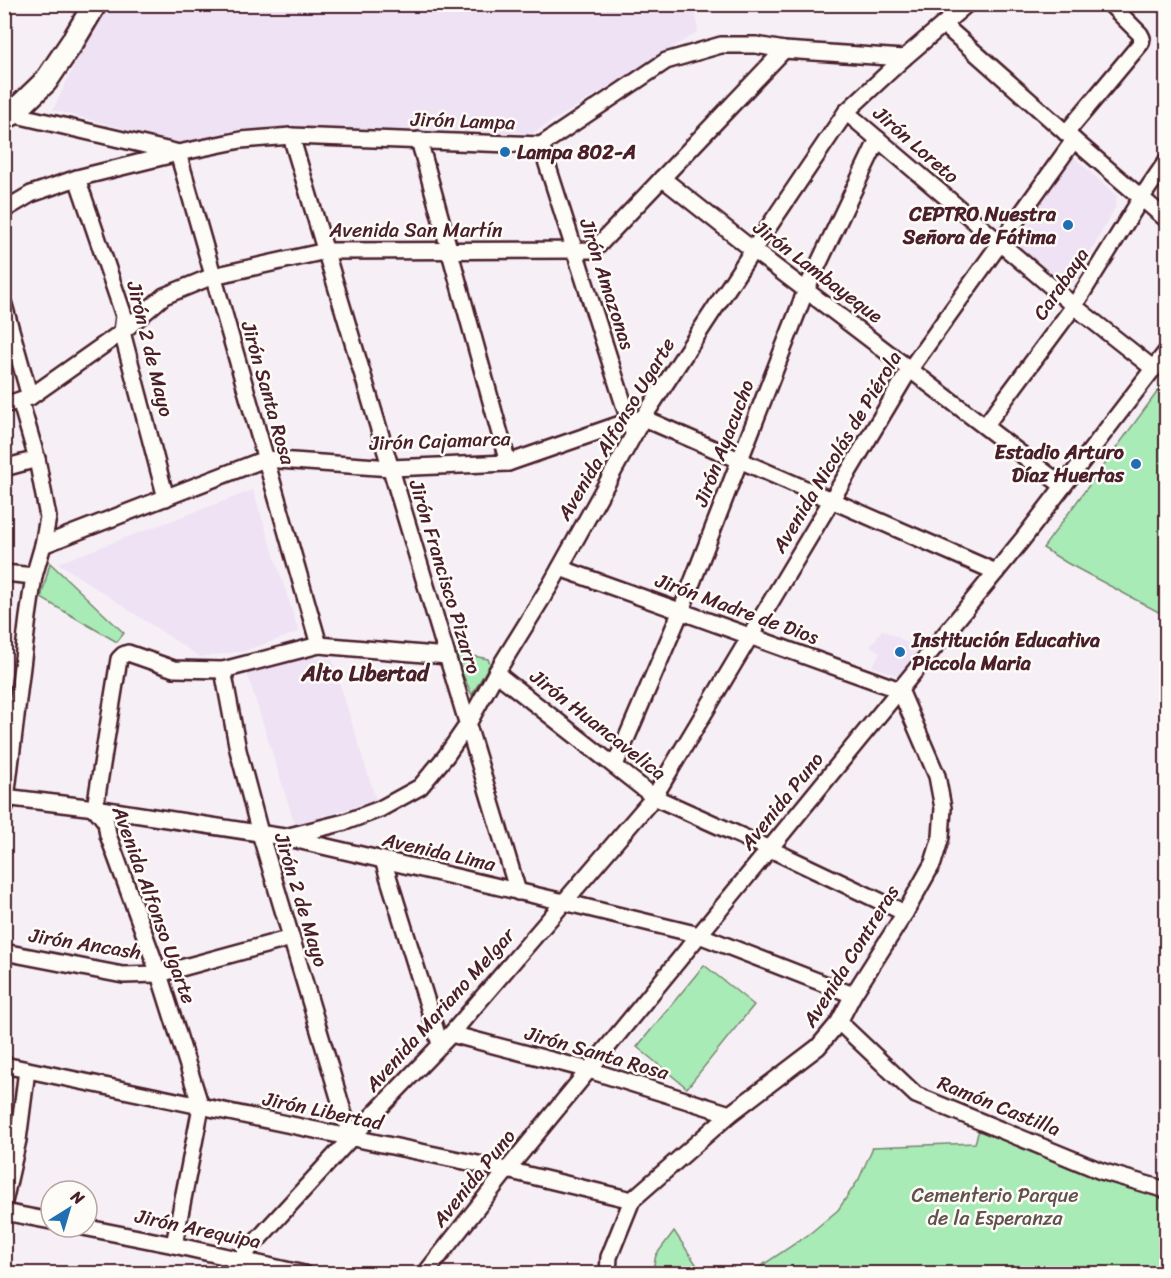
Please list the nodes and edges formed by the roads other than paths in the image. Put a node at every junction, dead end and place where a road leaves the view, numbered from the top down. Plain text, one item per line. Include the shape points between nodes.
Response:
1 (95, 4) edge
2 (968, 4) edge
3 (1110, 4) edge
4 (944, 25) junction
5 (784, 50) junction
6 (904, 58) junction
7 (846, 112) junction
8 (8, 116) edge
9 (291, 136) junction
10 (1070, 136) junction
11 (878, 139) junction
12 (419, 140) junction
13 (541, 145) junction
14 (178, 153) junction
15 (1167, 162) edge
16 (77, 178) junction
17 (662, 178) junction
18 (1142, 197) junction
19 (4, 210) edge
20 (1167, 219) edge
21 (1000, 244) junction
22 (574, 250) junction
23 (753, 250) junction
24 (326, 251) junction
25 (450, 251) junction
26 (213, 276) junction
27 (806, 290) junction
28 (4, 305) edge
29 (1074, 306) junction
30 (122, 332) junction
31 (1167, 352) edge
32 (910, 369) junction
33 (1154, 369) junction
34 (25, 399) junction
35 (4, 405) edge
36 (635, 425) junction
37 (985, 426) junction
38 (37, 459) junction
39 (265, 459) junction
40 (740, 460) junction
41 (508, 463) junction
42 (4, 468) edge
43 (391, 468) junction
44 (1063, 486) junction
45 (166, 498) junction
46 (832, 500) junction
47 (44, 546) junction
48 (560, 568) junction
49 (996, 572) junction
50 (4, 573) edge
51 (34, 576) junction
52 (681, 610) junction
53 (752, 636) junction
54 (319, 645) junction
55 (447, 656) junction
56 (223, 670) junction
57 (496, 673) junction
58 (900, 690) junction
59 (468, 724) junction
60 (9, 730) edge
61 (615, 765) junction
62 (654, 797) junction
63 (5, 800) edge
64 (95, 808) junction
65 (260, 833) junction
66 (285, 837) junction
67 (770, 849) junction
68 (383, 860) junction
69 (518, 891) junction
70 (564, 902) junction
71 (905, 913) junction
72 (699, 935) junction
73 (291, 938) junction
74 (4, 952) edge
75 (159, 974) junction
76 (853, 995) junction
77 (839, 1022) junction
78 (446, 1039) junction
79 (4, 1065) edge
80 (27, 1070) junction
81 (589, 1070) junction
82 (201, 1107) junction
83 (730, 1114) junction
84 (351, 1138) junction
85 (507, 1170) junction
86 (1167, 1190) edge
87 (632, 1200) junction
88 (4, 1203) edge
89 (4, 1212) edge
90 (39, 1219) edge
91 (99, 1230) edge
92 (174, 1245) junction
93 (240, 1259) junction
94 (229, 1274) edge
95 (304, 1274) edge
96 (425, 1274) edge
97 (608, 1274) edge

1 - 8 highway via 46,81
2 - 4 street, Avenida Alfonso Ugarte
3 - 10 street, Avenida Nicolás de Piérola via 1140,34 1141,43
4 - 6 street, Avenida Alfonso Ugarte
4 - 10 street
5 - 6 street, Jirón Lampa
5 - 13 street, Jirón Lampa via 721,45 666,62
5 - 17 street, Avenida San Martín
6 - 7 street, Avenida Alfonso Ugarte
7 - 11 street, Jirón Loreto
7 - 23 street, Avenida Alfonso Ugarte
8 - 14 street
9 - 12 street, Jirón Lampa
9 - 14 street, Jirón Lampa via 241,140
9 - 24 street, Jirón Francisco Pizarro
10 - 18 street
10 - 21 street, Avenida Nicolás de Piérola
11 - 21 street, Jirón Loreto
11 - 27 street, Jirón Ayacucho
12 - 13 street, Jirón Lampa
12 - 25 street
13 - 22 street, Jirón Amazonas
14 - 16 street, Jirón Lampa
14 - 26 street, Jirón Santa Rosa
15 - 18 street, Carabaya
16 - 19 street, Jirón Lampa via 32,194
16 - 30 street, Jirón 2 de Mayo via 124,316
17 - 22 street, Avenida San Martín via 594,250
17 - 23 street, Jirón Lambayeque
18 - 20 street
18 - 29 street, Carabaya
21 - 29 street, Jirón Loreto
21 - 32 street, Avenida Nicolás de Piérola
22 - 25 street, Avenida San Martín
22 - 36 street, Jirón Amazonas
23 - 27 street, Jirón Lambayeque
23 - 36 street, Avenida Alfonso Ugarte
24 - 25 street, Avenida San Martín
24 - 26 street, Avenida San Martín
24 - 43 street, Jirón Francisco Pizarro
25 - 41 street
26 - 30 street, Avenida San Martín via 164,296
26 - 39 street, Jirón Santa Rosa
27 - 32 street, Jirón Lambayeque
27 - 40 street, Jirón Ayacucho
28 - 34 street
29 - 33 street, Jirón Loreto
29 - 37 street, Carabaya
30 - 34 street, Avenida San Martín
30 - 45 street, Jirón 2 de Mayo
31 - 33 street, Avenida Puno
32 - 37 street, Jirón Lambayeque
32 - 46 street, Avenida Nicolás de Piérola
33 - 44 street, Avenida Puno
34 - 35 street, Avenida San Martín
34 - 38 street
36 - 40 street
36 - 41 street, Jirón Cajamarca
36 - 48 street, Avenida Alfonso Ugarte
37 - 44 street, Jirón Lambayeque
38 - 42 street
38 - 47 street via 48,517
39 - 43 street, Jirón Cajamarca
39 - 45 street, Jirón Cajamarca
39 - 54 street, Jirón Santa Rosa
40 - 46 street
40 - 52 street, Jirón Ayacucho
41 - 43 street, Jirón Cajamarca
43 - 55 street, Jirón Francisco Pizarro
44 - 49 street, Avenida Puno
45 - 47 street, Jirón Cajamarca
46 - 49 street
46 - 53 street, Avenida Nicolás de Piérola
47 - 51 street
48 - 52 street, Jirón Madre de Dios
48 - 57 street, Avenida Alfonso Ugarte
49 - 58 street, Avenida Puno
50 - 51 street
51 - 60 street
52 - 53 street, Jirón Madre de Dios
52 - 61 street, Jirón Ayacucho
53 - 58 street, Jirón Madre de Dios
53 - 62 street, Avenida Nicolás de Piérola
54 - 55 street, Avenida Alfonso Ugarte
54 - 56 street, Avenida Alfonso Ugarte
55 - 59 street, Jirón Francisco Pizarro
56 - 64 street, Avenida Alfonso Ugarte via 174,669 128,653 123,655 116,674
56 - 65 street, Jirón 2 de Mayo via 238,750
57 - 59 street, Avenida Alfonso Ugarte
57 - 61 street, Jirón Huancavelica
58 - 67 street, Avenida Puno
58 - 71 street, Avenida Contreras via 937,776 943,808 941,837 933,863
59 - 66 street, Avenida Alfonso Ugarte via 420,787 380,809 345,822
59 - 69 street, Jirón Francisco Pizarro
60 - 63 street
61 - 62 street, Jirón Huancavelica
62 - 67 street, Jirón Huancavelica
62 - 70 street, Avenida Mariano Melgar
63 - 64 street, Avenida Lima
64 - 65 street, Avenida Lima
64 - 75 street, Avenida Alfonso Ugarte via 106,822
65 - 66 street, Avenida Lima
65 - 73 street, Jirón 2 de Mayo
66 - 68 street, Avenida Lima
67 - 71 street, Jirón Huancavelica
67 - 72 street, Avenida Puno
68 - 69 street, Avenida Lima
68 - 78 street
69 - 70 street, Avenida Lima
70 - 72 street, Avenida Lima
70 - 78 street, Avenida Mariano Melgar
71 - 76 street, Avenida Contreras
72 - 76 street, Avenida Lima
72 - 81 street, Avenida Puno
73 - 75 street, Jirón Ancash
73 - 84 street, Jirón 2 de Mayo
74 - 75 street, Jirón Ancash via 123,975
75 - 82 street, Avenida Alfonso Ugarte
76 - 77 street, Avenida Contreras
77 - 83 street, Avenida Contreras via 818,1047
77 - 86 street, Ramón Castilla via 916,1095 1101,1171
78 - 81 street, Jirón Santa Rosa
78 - 84 street, Avenida Mariano Melgar
79 - 80 street, Jirón Libertad
80 - 82 street, Jirón Libertad
80 - 88 street via 18,1140
81 - 83 street, Jirón Santa Rosa
81 - 85 street, Avenida Puno
82 - 84 street, Jirón Libertad
82 - 92 street, Avenida Alfonso Ugarte
83 - 87 street, Avenida Contreras
84 - 85 street, Jirón Libertad
84 - 93 street, Avenida Mariano Melgar
85 - 87 street, Jirón Libertad
85 - 96 street, Avenida Puno
87 - 97 street, Avenida Contreras via 609,1257
89 - 90 street
91 - 92 street, Jirón Arequipa
92 - 93 street, Jirón Arequipa
93 - 94 street, Avenida Mariano Melgar
93 - 95 street, Jirón Arequipa

